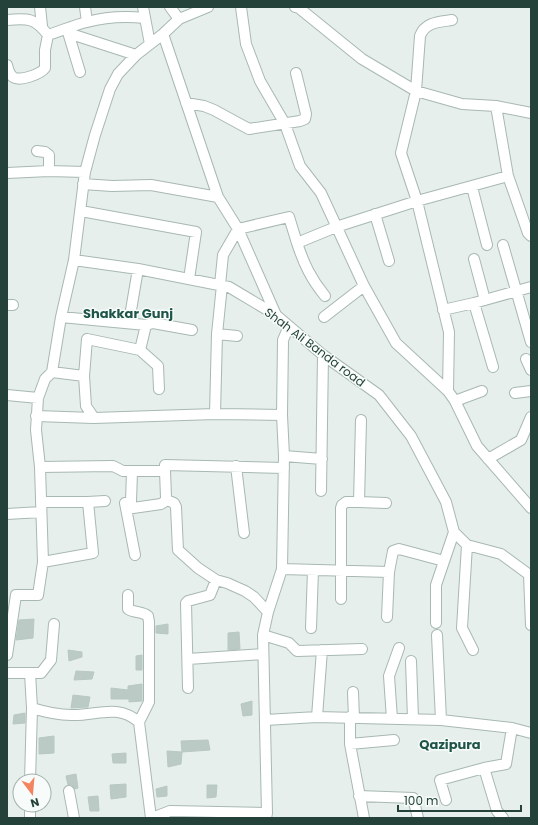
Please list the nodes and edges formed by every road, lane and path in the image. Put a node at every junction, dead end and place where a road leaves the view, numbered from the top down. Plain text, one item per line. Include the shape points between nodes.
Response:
1 (40, 7) edge
2 (85, 7) edge
3 (143, 7) edge
4 (170, 7) edge
5 (208, 7) edge
6 (241, 7) edge
7 (298, 7) edge
8 (145, 18) junction
9 (179, 19) junction
10 (7, 20) edge
11 (452, 20) dead end
12 (87, 22) junction
13 (42, 26) junction
14 (68, 31) junction
15 (163, 34) junction
16 (48, 35) junction
17 (150, 44) junction
18 (136, 55) junction
19 (7, 65) edge
20 (80, 72) dead end
21 (296, 73) dead end
22 (416, 91) junction
23 (186, 103) junction
24 (496, 106) junction
25 (531, 113) edge
26 (285, 124) junction
27 (37, 151) dead end
28 (49, 171) junction
29 (85, 172) junction
30 (7, 173) edge
31 (508, 176) junction
32 (84, 184) junction
33 (472, 187) junction
34 (218, 197) junction
35 (417, 201) junction
36 (81, 211) junction
37 (375, 214) junction
38 (336, 227) junction
39 (238, 229) junction
40 (531, 236) edge
41 (297, 243) junction
42 (487, 245) dead end
43 (504, 245) dead end
44 (474, 259) dead end
45 (74, 260) junction
46 (389, 261) dead end
47 (138, 269) junction
48 (189, 279) junction
49 (221, 285) junction
50 (364, 286) junction
51 (531, 286) edge
52 (516, 292) junction
53 (325, 296) dead end
54 (485, 300) junction
55 (474, 303) junction
56 (443, 310) junction
57 (276, 315) junction
58 (61, 317) junction
59 (324, 317) dead end
60 (129, 322) junction
61 (146, 324) junction
62 (289, 326) junction
63 (192, 330) dead end
64 (217, 334) junction
65 (238, 336) dead end
66 (531, 342) edge
67 (140, 350) junction
68 (323, 355) junction
69 (526, 359) dead end
70 (493, 367) dead end
71 (531, 370) edge
72 (52, 372) junction
73 (84, 376) junction
74 (158, 389) dead end
75 (448, 391) junction
76 (482, 391) dead end
77 (531, 391) edge
78 (515, 394) dead end
79 (7, 395) edge
80 (38, 398) junction
81 (455, 401) junction
82 (215, 414) junction
83 (282, 415) junction
84 (36, 416) junction
85 (531, 417) edge
86 (94, 418) junction
87 (361, 420) dead end
88 (284, 456) junction
89 (322, 459) junction
90 (488, 459) junction
91 (236, 466) junction
92 (40, 467) junction
93 (284, 468) junction
94 (132, 471) junction
95 (165, 471) junction
96 (321, 491) dead end
97 (167, 500) junction
98 (105, 501) dead end
99 (88, 502) junction
100 (358, 502) junction
101 (386, 503) dead end
102 (41, 507) junction
103 (531, 508) edge
104 (126, 510) junction
105 (7, 514) edge
106 (454, 532) junction
107 (244, 533) dead end
108 (468, 545) junction
109 (135, 555) dead end
110 (444, 561) junction
111 (43, 562) junction
112 (282, 569) junction
113 (313, 570) junction
114 (341, 571) junction
115 (389, 572) junction
116 (530, 576) edge
117 (216, 580) junction
118 (128, 595) dead end
119 (341, 599) dead end
120 (268, 612) junction
121 (387, 617) dead end
122 (436, 623) dead end
123 (54, 624) dead end
124 (531, 625) edge
125 (311, 628) dead end
126 (263, 635) junction
127 (438, 635) dead end
128 (7, 648) edge
129 (399, 648) dead end
130 (362, 649) dead end
131 (322, 650) junction
132 (473, 650) dead end
133 (263, 654) junction
134 (188, 659) junction
135 (411, 661) dead end
136 (7, 673) edge
137 (30, 673) junction
138 (188, 688) dead end
139 (353, 692) dead end
140 (32, 708) junction
141 (317, 717) junction
142 (352, 717) junction
143 (392, 719) junction
144 (413, 719) junction
145 (266, 720) junction
146 (441, 720) junction
147 (139, 722) junction
148 (512, 728) junction
149 (531, 733) edge
150 (394, 740) dead end
151 (350, 744) junction
152 (484, 768) junction
153 (30, 773) edge
154 (69, 791) dead end
155 (360, 796) junction
156 (446, 800) dead end
157 (267, 816) edge
158 (74, 818) edge
159 (152, 818) edge
160 (364, 818) edge
161 (418, 818) edge
162 (503, 818) edge

1 - 13 street
2 - 12 street
3 - 8 street
4 - 9 street
5 - 9 street
6 - 26 street via 251,60
7 - 22 street via 362,59
8 - 12 street via 108,18
8 - 17 street
9 - 15 street
10 - 13 street via 29,19
11 - 22 street via 432,23 422,32
12 - 14 street
13 - 16 street
14 - 16 street
14 - 18 street
14 - 20 street
15 - 17 street
15 - 23 street
16 - 19 street via 43,71 25,78 16,78 11,76
17 - 18 street
18 - 29 street via 118,74 110,89
21 - 26 street via 305,119
22 - 24 street via 462,104
22 - 35 street via 401,152
23 - 26 street via 214,110 249,129
23 - 34 street
24 - 25 street
24 - 31 street
26 - 38 street via 300,166 321,193
27 - 28 street via 49,155
28 - 29 street
28 - 30 street
29 - 32 street
31 - 33 street
31 - 40 street
32 - 34 street via 151,186
32 - 36 street
33 - 35 street
33 - 42 street
34 - 39 street
35 - 37 street
35 - 56 street
36 - 45 street
36 - 48 street via 196,232
37 - 38 street
37 - 46 street
38 - 41 street
38 - 50 street
39 - 41 street via 289,216
39 - 49 street via 223,255
39 - 57 street
41 - 53 street via 307,270
43 - 52 street
44 - 54 street
45 - 47 street, Shah Ali Banda road
45 - 58 street
47 - 48 street, Shah Ali Banda road
47 - 60 street
48 - 49 street, Shah Ali Banda road
49 - 57 street, Shah Ali Banda road via 229,287
49 - 64 street
50 - 59 street
50 - 75 street via 396,343
51 - 52 street
52 - 54 street
52 - 66 street
54 - 55 street
55 - 56 street
55 - 70 street
56 - 75 street via 449,332
57 - 62 street, Shah Ali Banda road
58 - 60 street
58 - 72 street
60 - 61 street
61 - 63 street
61 - 67 street
62 - 68 street, Shah Ali Banda road
62 - 83 street via 283,340
64 - 65 street
64 - 82 street
67 - 73 street via 87,339
67 - 74 street via 158,366
68 - 89 street
68 - 106 street, Shah Ali Banda road via 379,395 411,436 446,502
69 - 71 street
72 - 73 street
72 - 80 street via 45,379
73 - 86 street via 86,406
75 - 81 street
76 - 81 street
77 - 78 street
79 - 80 street
80 - 84 street
81 - 90 street via 477,446
82 - 83 street
82 - 86 street
83 - 88 street
84 - 86 street
84 - 92 street
85 - 90 street via 521,440
87 - 100 street
88 - 89 street
88 - 93 street
89 - 96 street
90 - 103 street
91 - 93 street
91 - 95 street via 165,465
91 - 107 street
92 - 94 street via 113,466 124,471
92 - 102 street
93 - 112 street
94 - 95 street
94 - 104 street via 131,502 125,503
95 - 97 street
97 - 104 street via 162,504
97 - 117 street via 176,507 178,550
98 - 99 street
99 - 102 street
99 - 111 street via 93,553
100 - 101 street
100 - 114 street via 346,502 341,508
102 - 105 street
102 - 111 street
104 - 109 street
106 - 108 street
106 - 110 street
108 - 116 street via 501,554
108 - 132 street via 462,628
110 - 115 street via 396,549 392,553
110 - 122 street via 436,585
111 - 128 street via 38,596 16,595
112 - 113 street
112 - 120 street
113 - 114 street
113 - 125 street
114 - 115 street
114 - 119 street
115 - 121 street
116 - 124 street
117 - 120 street via 245,591
117 - 134 street via 210,595 186,602
118 - 147 street via 128,609 144,613 148,616 149,622 149,702
120 - 126 street
123 - 137 street via 51,660 41,673
126 - 131 street via 289,643 297,651
126 - 133 street
127 - 146 street
129 - 143 street via 389,676
130 - 131 street
131 - 141 street
133 - 134 street
133 - 145 street
134 - 138 street
135 - 144 street
136 - 137 street
137 - 140 street
139 - 142 street
140 - 147 street via 49,713 73,715 106,711 130,715
140 - 153 street
141 - 142 street
141 - 145 street
142 - 143 street
142 - 151 street
143 - 144 street
144 - 146 street
145 - 157 street
146 - 148 street
147 - 159 street
148 - 149 street
148 - 152 street via 506,764
150 - 151 street
151 - 155 street
152 - 156 street via 440,780
152 - 162 street via 498,811
154 - 158 street
155 - 160 street
155 - 161 street via 413,798
157 - 159 street via 170,811

